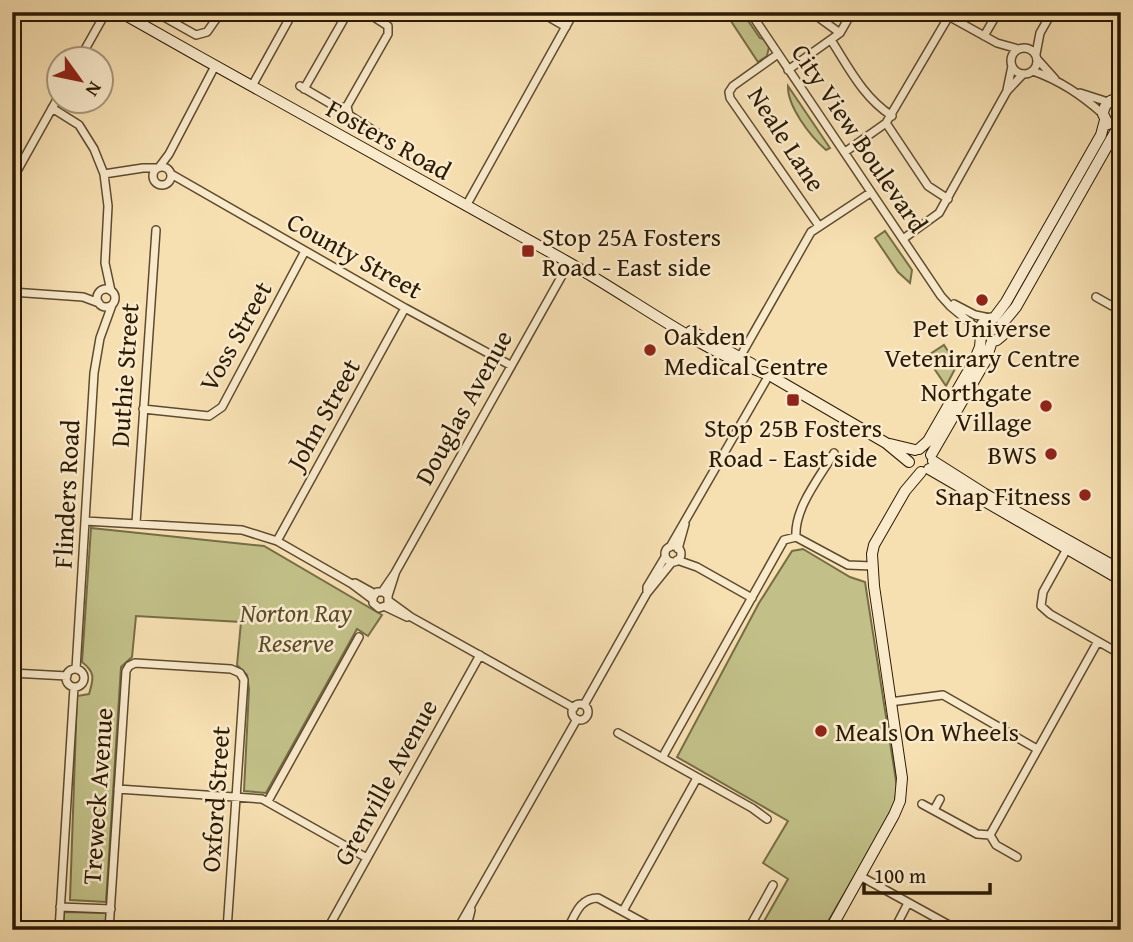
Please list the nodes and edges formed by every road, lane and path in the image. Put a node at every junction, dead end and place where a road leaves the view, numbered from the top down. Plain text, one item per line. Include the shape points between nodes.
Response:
1 (106, 12) edge
2 (120, 12) edge
3 (155, 12) edge
4 (221, 12) edge
5 (293, 12) edge
6 (348, 12) edge
7 (366, 12) edge
8 (540, 12) edge
9 (574, 12) edge
10 (750, 12) edge
11 (811, 12) edge
12 (852, 12) edge
13 (998, 12) edge
14 (1052, 12) edge
15 (945, 14) edge
16 (566, 27) junction
17 (840, 33) junction
18 (1040, 33) junction
19 (984, 36) junction
20 (831, 40) junction
21 (997, 43) junction
22 (87, 46) edge
23 (1021, 48) junction
24 (778, 54) junction
25 (1037, 57) junction
26 (1012, 62) junction
27 (215, 66) junction
28 (788, 70) junction
29 (1033, 71) junction
30 (1023, 74) junction
31 (1055, 79) junction
32 (252, 86) junction
33 (1007, 91) junction
34 (1076, 92) junction
35 (1117, 99) edge
36 (347, 106) junction
37 (48, 116) edge
38 (65, 116) edge
39 (892, 116) junction
40 (1104, 117) junction
41 (886, 123) junction
42 (1119, 127) edge
43 (377, 133) dead end
44 (845, 152) junction
45 (143, 167) junction
46 (165, 172) junction
47 (103, 174) junction
48 (153, 178) junction
49 (12, 180) edge
50 (870, 192) junction
51 (948, 199) junction
52 (466, 206) junction
53 (819, 226) junction
54 (156, 230) dead end
55 (903, 239) junction
56 (305, 251) junction
57 (569, 263) junction
58 (106, 270) junction
59 (936, 287) junction
60 (111, 291) junction
61 (12, 292) edge
62 (100, 292) junction
63 (83, 297) junction
64 (1096, 297) dead end
65 (636, 303) junction
66 (100, 304) junction
67 (112, 305) junction
68 (405, 308) junction
69 (1121, 311) edge
70 (996, 320) junction
71 (105, 321) junction
72 (985, 336) junction
73 (740, 357) junction
74 (510, 365) junction
75 (769, 375) junction
76 (143, 409) junction
77 (886, 443) junction
78 (917, 450) junction
79 (834, 453) dead end
80 (922, 464) junction
81 (85, 521) junction
82 (136, 523) junction
83 (796, 537) junction
84 (277, 541) junction
85 (1068, 545) junction
86 (674, 555) junction
87 (872, 566) junction
88 (1121, 570) edge
89 (1121, 580) edge
90 (382, 598) junction
91 (752, 598) junction
92 (359, 637) dead end
93 (1097, 643) junction
94 (1115, 651) dead end
95 (480, 655) junction
96 (129, 666) joint
97 (76, 669) junction
98 (12, 673) edge
99 (67, 676) junction
100 (74, 687) junction
101 (890, 702) junction
102 (584, 705) junction
103 (573, 708) junction
104 (576, 719) junction
105 (618, 733) dead end
106 (1037, 749) junction
107 (662, 758) junction
108 (697, 778) junction
109 (118, 789) junction
110 (236, 797) junction
111 (940, 799) dead end
112 (268, 801) junction
113 (922, 804) dead end
114 (934, 810) junction
115 (767, 819) dead end
116 (990, 835) junction
117 (1017, 857) dead end
118 (367, 858) junction
119 (860, 876) junction
120 (773, 885) dead end
121 (908, 903) junction
122 (472, 906) junction
123 (61, 907) junction
124 (111, 909) junction
125 (623, 911) junction
126 (59, 930) edge
127 (109, 930) edge
128 (227, 930) edge
129 (327, 930) edge
130 (457, 930) edge
131 (466, 930) edge
132 (567, 930) edge
133 (657, 930) edge
134 (748, 930) edge
135 (830, 930) edge
136 (894, 930) edge
137 (958, 930) edge

1 - 22 street
2 - 27 main road, Fosters Road
3 - 4 street via 196,35 207,32
5 - 32 street
6 - 36 street via 302,87 336,107
7 - 36 street via 388,26 388,34
8 - 16 street
9 - 16 street
10 - 24 street, City View Boulevard
11 - 17 street
12 - 17 street
13 - 19 street
14 - 18 street
15 - 19 street
15 - 39 street
16 - 52 street
17 - 20 street
18 - 23 street
18 - 25 street
19 - 21 street
20 - 28 street
20 - 39 street via 866,95
21 - 23 street
21 - 26 street
23 - 25 street
23 - 26 street
24 - 28 street, City View Boulevard
24 - 53 street, Neale Lane via 733,86 730,98
25 - 29 street
25 - 31 street
26 - 30 street via 1016,72
26 - 33 street
27 - 32 main road, Fosters Road
27 - 46 street via 169,154
28 - 44 street, City View Boulevard
29 - 30 street
29 - 31 street
30 - 33 street
31 - 34 street
32 - 52 main road, Fosters Road
33 - 51 street
34 - 35 street
34 - 40 street
35 - 40 main road
36 - 43 street via 349,115
37 - 49 street
38 - 47 street via 79,125
39 - 41 street
40 - 42 main road
40 - 70 main road via 1101,135
41 - 44 street
41 - 51 street via 928,186
42 - 70 main road via 1016,307
44 - 50 street, City View Boulevard
45 - 46 street, County Street
45 - 47 street, County Street
45 - 48 street
46 - 48 street
46 - 48 street via 158,184
46 - 56 street, County Street
47 - 58 street
50 - 53 street
50 - 55 street, City View Boulevard
51 - 55 street via 933,218
52 - 57 main road, Fosters Road
53 - 73 street via 806,239
54 - 76 street, Duthie Street
55 - 59 street, City View Boulevard
56 - 68 street, County Street
56 - 76 street, Voss Street via 222,407 209,416
57 - 65 main road, Fosters Road
57 - 74 street, Douglas Avenue
58 - 60 street
58 - 62 street
59 - 70 street, City View Boulevard via 959,308
59 - 72 street, City View Boulevard via 950,306
60 - 62 street
60 - 67 street
61 - 63 street
62 - 63 street
62 - 66 street, Flinders Road
63 - 66 street
64 - 69 street
65 - 73 main road, Fosters Road
65 - 75 main road, Fosters Road via 736,363
66 - 67 street
66 - 71 street, Flinders Road
67 - 71 street, Flinders Road
68 - 74 street, County Street
68 - 84 street, John Street
70 - 72 main road via 982,324
70 - 72 main road via 1003,335 997,340
71 - 81 street, Flinders Road via 94,373
72 - 78 main road via 928,441
72 - 80 main road via 986,359
73 - 75 main road, Fosters Road
74 - 90 street, Douglas Avenue
75 - 77 main road, Fosters Road
75 - 86 street via 682,525
76 - 82 street, Duthie Street
77 - 78 main road, Fosters Road
77 - 80 main road, Fosters Road
78 - 80 main road via 911,455
78 - 80 main road, Fosters Road via 928,451
79 - 83 street via 802,509
80 - 85 main road, Fosters Road via 985,494
80 - 87 main road via 874,545
81 - 82 street
81 - 97 street, Flinders Road
82 - 84 street via 242,530
83 - 87 street via 848,565
83 - 91 street via 784,540
84 - 90 street
85 - 88 main road, Fosters Road
85 - 89 main road, Fosters Road
85 - 93 street via 1042,592 1041,606
86 - 91 street
86 - 102 street via 647,593
87 - 101 main road
90 - 95 street
91 - 107 street
92 - 112 street
93 - 94 street
93 - 106 street
95 - 103 street
95 - 118 street, Grenville Avenue
96 - 109 street, Treweck Avenue
96 - 110 street, Oxford Street via 240,673 244,680
97 - 99 street
97 - 100 street via 84,681
98 - 99 street
99 - 100 street
100 - 123 street
101 - 106 street via 943,695
101 - 119 main road via 902,789 894,815
102 - 103 street
102 - 104 street via 588,714
103 - 104 street
104 - 122 street
105 - 107 street
106 - 116 street
107 - 108 street
108 - 115 street
108 - 125 street
109 - 110 street
109 - 124 street, Treweck Avenue
110 - 112 street
110 - 128 street, Oxford Street
111 - 114 street
112 - 118 street
113 - 114 street
114 - 116 street via 977,834
116 - 117 street via 996,845
118 - 129 street, Grenville Avenue
119 - 121 street
119 - 135 main road
120 - 134 street
121 - 136 street
121 - 137 street
122 - 130 street
122 - 131 street
123 - 124 street
123 - 126 street
124 - 127 street, Treweck Avenue
125 - 132 street via 598,898 586,900
125 - 133 street

